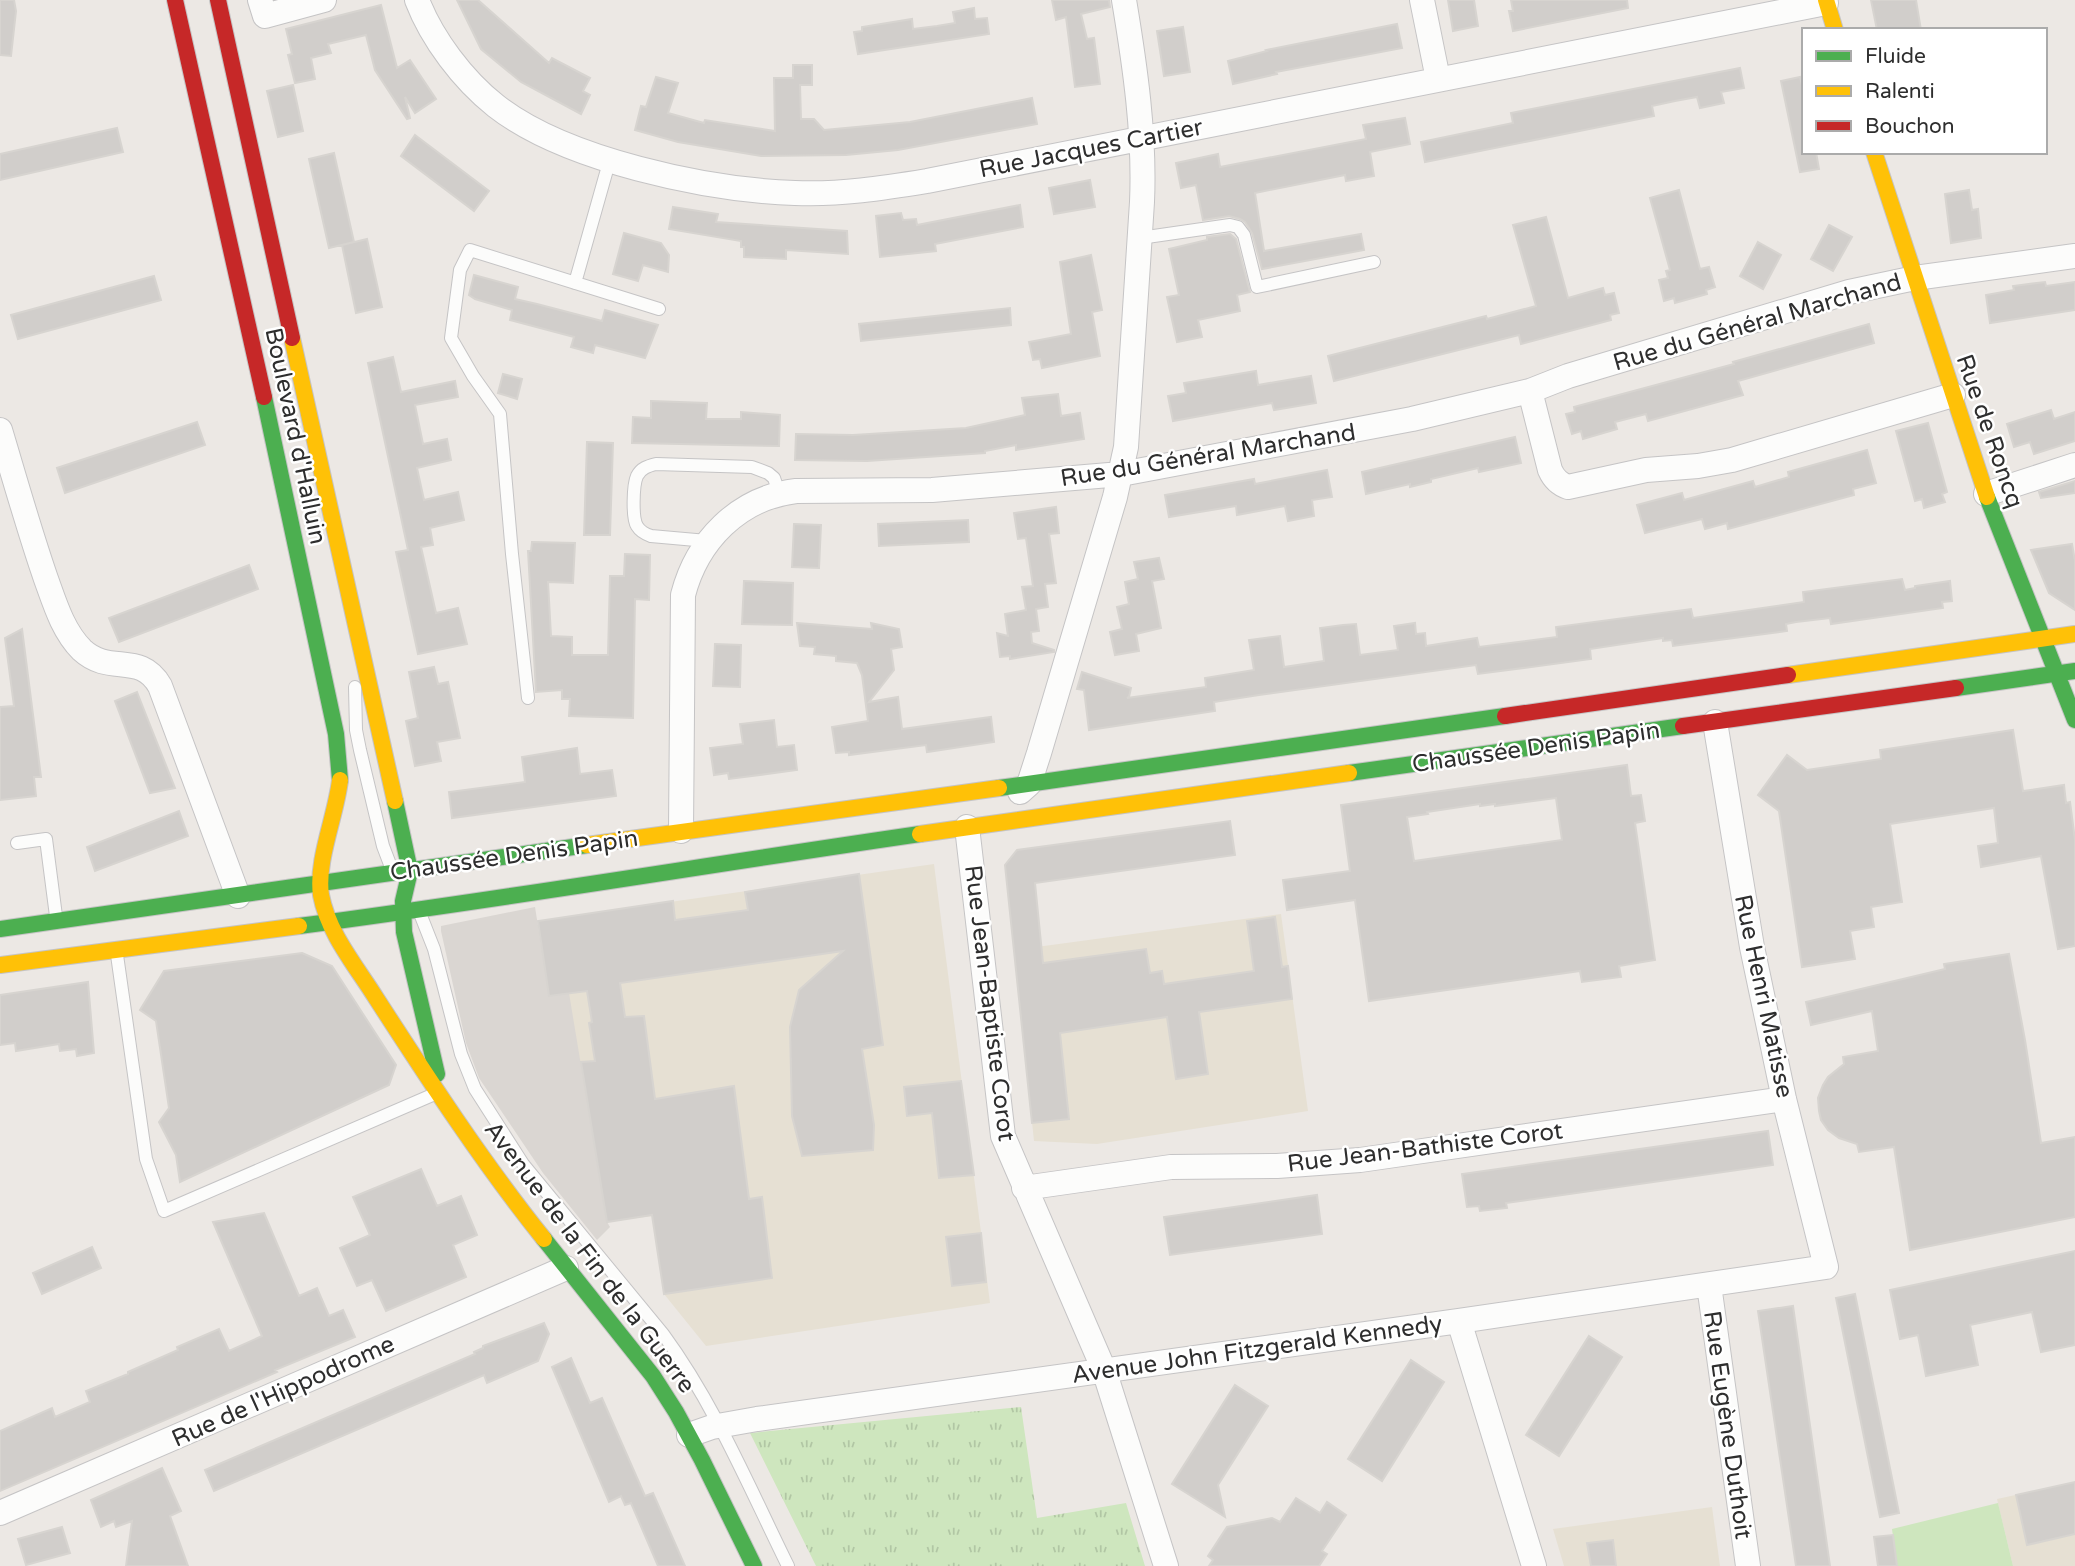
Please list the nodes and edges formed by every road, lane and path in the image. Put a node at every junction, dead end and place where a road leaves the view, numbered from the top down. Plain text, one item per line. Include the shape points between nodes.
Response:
1 (175, 0) edge
2 (186, 0) edge
3 (207, 0) edge
4 (218, 0) edge
5 (260, 0) edge
6 (324, 0) edge
7 (417, 0) edge
8 (1124, 0) edge
9 (1422, 0) edge
10 (1826, 1) edge
11 (1834, 28) edge
12 (1438, 79) junction
13 (1141, 139) junction
14 (1875, 154) edge
15 (610, 159) junction
16 (1140, 238) junction
17 (2075, 256) edge
18 (1374, 262) dead end
19 (1915, 278) junction
20 (575, 282) junction
21 (659, 309) dead end
22 (1530, 391) junction
23 (1953, 395) junction
24 (0, 430) edge
25 (2075, 465) edge
26 (1121, 474) junction
27 (779, 493) junction
28 (1986, 494) junction
29 (707, 541) junction
30 (2075, 634) edge
31 (2044, 638) junction
32 (336, 668) dead end
33 (2075, 671) edge
34 (2057, 674) junction
35 (345, 689) dead end
36 (528, 698) dead end
37 (355, 714) junction
38 (2075, 720) edge
39 (1715, 722) junction
40 (1210, 758) junction
41 (1029, 784) junction
42 (997, 823) junction
43 (967, 827) junction
44 (681, 831) junction
45 (17, 844) dead end
46 (806, 850) junction
47 (972, 868) junction
48 (404, 877) junction
49 (319, 884) junction
50 (238, 896) junction
51 (415, 910) junction
52 (57, 920) junction
53 (329, 923) junction
54 (0, 929) edge
55 (117, 948) junction
56 (0, 965) edge
57 (441, 1091) junction
58 (1784, 1099) junction
59 (1024, 1188) junction
60 (1826, 1267) joint
61 (566, 1268) junction
62 (1709, 1285) junction
63 (1460, 1321) junction
64 (1104, 1370) junction
65 (719, 1425) junction
66 (689, 1435) junction
67 (0, 1513) edge
68 (754, 1566) edge
69 (788, 1566) edge
70 (1166, 1566) edge
71 (1534, 1566) edge
72 (1748, 1566) edge

1 - 49 main road, Boulevard d'Halluin via 336,734 338,799
2 - 32 lane
3 - 37 lane via 354,670
4 - 48 main road, Boulevard d'Halluin
5 - 6 street via 265,16
7 - 15 street, Rue Jacques Cartier via 447,52 495,106 535,131
8 - 13 street
9 - 12 street
10 - 11 main road
10 - 12 street, Rue Jacques Cartier
12 - 13 street, Rue Jacques Cartier
13 - 15 street, Rue Jacques Cartier via 914,183 824,193 724,186
13 - 16 street
14 - 19 main road, Rue de Roncq
15 - 20 lane
16 - 18 lane via 1238,227 1257,287
16 - 26 street
17 - 19 street, Rue du Général Marchand
19 - 22 street, Rue du Général Marchand via 1827,298
19 - 23 main road, Rue de Roncq
20 - 21 lane
20 - 36 lane via 470,250 460,270 451,338 500,414
22 - 23 street via 1550,470 1568,487 1631,472 1732,460
22 - 26 street, Rue du Général Marchand via 1379,426
23 - 28 main road, Rue de Roncq
24 - 50 street via 62,621 76,644 93,659 137,666 154,675
25 - 28 street
26 - 27 street, Rue du Général Marchand via 964,488
26 - 41 street
27 - 29 street, Rue du Général Marchand via 739,512
27 - 29 lane via 774,478 752,467 656,464 641,470 635,482 634,515 642,532
28 - 31 main road, Rue de Roncq
29 - 44 street, Rue du Général Marchand via 687,581 682,610
30 - 31 main road, Chaussée Denis Papin
31 - 34 main road, Rue de Roncq
31 - 40 main road, Chaussée Denis Papin
33 - 34 main road, Chaussée Denis Papin
34 - 38 main road, Rue de Roncq
34 - 39 main road, Chaussée Denis Papin
35 - 37 lane
37 - 48 lane via 377,771
39 - 42 main road, Chaussée Denis Papin
39 - 58 street, Rue Henri Matisse via 1749,935
40 - 41 main road, Chaussée Denis Papin
40 - 42 street, Chaussée Denis Papin via 1150,779 1038,796
41 - 44 main road, Chaussée Denis Papin
41 - 46 street, Chaussée Denis Papin via 1014,798 990,809 876,827
42 - 43 main road, Chaussée Denis Papin
42 - 47 street, Chaussée Denis Papin via 985,836
43 - 46 main road, Chaussée Denis Papin
43 - 47 street, Rue Jean-Baptiste Corot
44 - 48 main road, Chaussée Denis Papin
45 - 52 lane via 46,839
46 - 51 main road, Chaussée Denis Papin
47 - 59 street, Rue Jean-Baptiste Corot via 1000,1122
48 - 49 main road, Chaussée Denis Papin
48 - 51 main road, Avenue de la Fin de la Guerre
48 - 51 lane
49 - 50 main road, Chaussée Denis Papin
49 - 53 main road, Avenue de la Fin de la Guerre
50 - 52 main road, Chaussée Denis Papin
51 - 53 main road, Chaussée Denis Papin
51 - 57 main road, Avenue de la Fin de la Guerre via 408,952
51 - 65 lane via 426,927 475,1089 523,1164 663,1334
52 - 54 main road, Chaussée Denis Papin
53 - 55 main road, Chaussée Denis Papin
53 - 57 main road, Avenue de la Fin de la Guerre
55 - 56 main road, Chaussée Denis Papin
55 - 57 lane via 146,1159 164,1211
57 - 61 main road, Avenue de la Fin de la Guerre
58 - 59 street, Rue Jean-Bathiste Corot via 1360,1160 1178,1166
58 - 60 street, Rue Henri Matisse
59 - 64 street, Rue Jean-Baptiste Corot
60 - 62 street, Avenue John Fitzgerald Kennedy
61 - 66 main road, Avenue de la Fin de la Guerre via 646,1366
61 - 67 street, Rue de l'Hippodrome
62 - 63 street, Avenue John Fitzgerald Kennedy
62 - 72 street, Rue Eugène Duthoit
63 - 64 street, Avenue John Fitzgerald Kennedy
63 - 71 street
64 - 65 street, Avenue John Fitzgerald Kennedy
64 - 70 street, Rue Jean-Baptiste Corot
65 - 66 street, Avenue John Fitzgerald Kennedy
65 - 69 lane
66 - 68 main road, Avenue de la Fin de la Guerre

